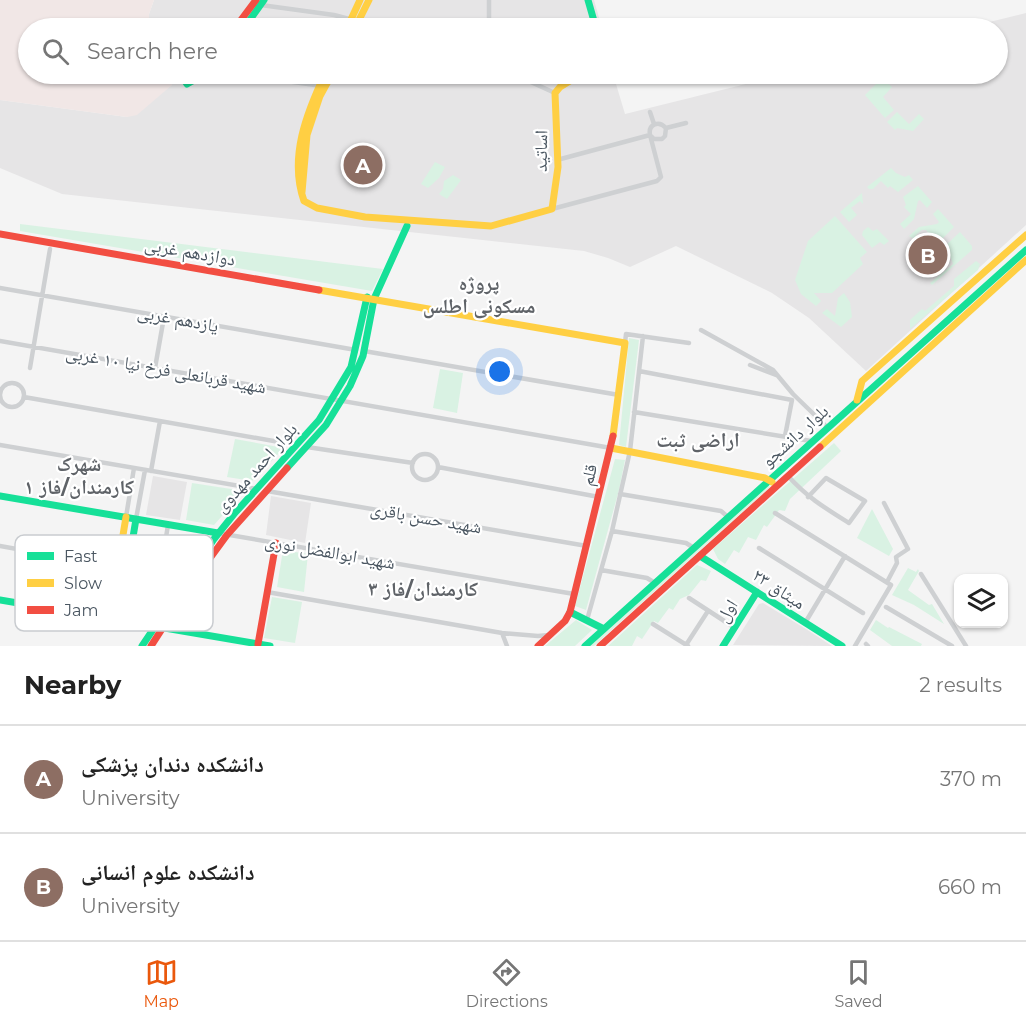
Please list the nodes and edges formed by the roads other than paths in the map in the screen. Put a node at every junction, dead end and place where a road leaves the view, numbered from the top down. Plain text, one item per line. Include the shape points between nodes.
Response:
1 (360, 0) edge
2 (369, 0) edge
3 (489, 0) edge
4 (588, 0) edge
5 (259, 2) edge
6 (244, 18) edge
7 (250, 18) edge
8 (341, 18) edge
9 (356, 18) edge
10 (358, 18) edge
11 (489, 18) edge
12 (593, 18) edge
13 (308, 84) edge
14 (535, 84) edge
15 (565, 84) edge
16 (322, 86) joint
17 (555, 93) junction
18 (650, 112) dead end
19 (686, 123) dead end
20 (654, 124) junction
21 (666, 128) junction
22 (650, 135) junction
23 (557, 160) junction
24 (552, 209) junction
25 (407, 226) dead end
26 (0, 234) edge
27 (1026, 235) edge
28 (50, 249) dead end
29 (1026, 250) edge
30 (1026, 260) edge
31 (0, 288) edge
32 (42, 296) junction
33 (371, 298) junction
34 (164, 317) junction
35 (701, 330) dead end
36 (643, 336) junction
37 (0, 341) edge
38 (625, 343) junction
39 (689, 343) dead end
40 (33, 347) junction
41 (360, 350) junction
42 (750, 365) dead end
43 (30, 368) dead end
44 (155, 368) junction
45 (639, 371) junction
46 (778, 376) junction
47 (0, 393) edge
48 (619, 395) junction
49 (24, 397) junction
50 (793, 397) junction
51 (332, 398) junction
52 (340, 400) junction
53 (857, 400) junction
54 (634, 412) junction
55 (839, 416) junction
56 (159, 422) junction
57 (846, 424) junction
58 (827, 427) junction
59 (785, 436) junction
60 (811, 441) junction
61 (0, 445) edge
62 (297, 445) junction
63 (307, 447) junction
64 (611, 448) junction
65 (630, 452) junction
66 (413, 463) junction
67 (438, 467) junction
68 (135, 468) junction
69 (148, 470) junction
70 (788, 476) junction
71 (770, 479) junction
72 (777, 486) junction
73 (257, 489) junction
74 (266, 491) junction
75 (620, 494) junction
76 (0, 495) edge
77 (599, 497) junction
78 (808, 497) junction
79 (884, 504) dead end
80 (775, 513) dead end
81 (126, 517) junction
82 (728, 517) junction
83 (136, 519) junction
84 (168, 525) junction
85 (612, 531) junction
86 (219, 533) junction
87 (123, 535) edge
88 (133, 535) edge
89 (166, 535) edge
90 (227, 535) junction
91 (213, 542) edge
92 (276, 543) junction
93 (0, 546) edge
94 (586, 546) junction
95 (694, 548) junction
96 (759, 548) dead end
97 (15, 549) edge
98 (213, 555) edge
99 (700, 556) junction
100 (845, 556) junction
101 (601, 570) junction
102 (921, 574) dead end
103 (655, 583) junction
104 (889, 583) junction
105 (825, 589) junction
106 (267, 592) junction
107 (757, 592) junction
108 (574, 594) junction
109 (688, 598) dead end
110 (0, 600) edge
111 (15, 603) edge
112 (886, 607) dead end
113 (708, 611) junction
114 (570, 612) junction
115 (863, 613) dead end
116 (587, 620) junction
117 (805, 623) junction
118 (653, 624) dead end
119 (735, 628) junction
120 (604, 629) junction
121 (151, 631) edge
122 (159, 631) edge
123 (179, 631) edge
124 (502, 633) junction
125 (551, 634) junction
126 (258, 644) junction
127 (687, 645) edge
128 (142, 646) edge
129 (151, 646) edge
130 (270, 646) edge
131 (507, 646) edge
132 (538, 646) edge
133 (585, 646) edge
134 (600, 646) edge
135 (723, 646) edge
136 (842, 646) edge
137 (855, 646) edge
138 (952, 646) edge
139 (966, 646) edge

1 - 9 street
2 - 10 street
3 - 11 street
4 - 12 street
5 - 6 street
5 - 7 street
5 - 8 street
13 - 16 street
14 - 17 street
15 - 17 street
16 - 24 street via 307,135 301,195 317,208 490,226
17 - 23 street, اساتید
18 - 20 street
19 - 21 street
20 - 21 street
20 - 22 street
21 - 22 street via 662,140
22 - 23 street
22 - 24 street via 661,177 657,181
23 - 24 street, اساتید
25 - 33 street, بلوار احمد مهدوی
26 - 33 street, دوازدهم غربی
27 - 53 street via 862,381
28 - 32 street
29 - 53 street, بلوار دانشجو
30 - 57 street, بلوار دانشجو
31 - 32 street, یازدهم غربی
32 - 34 street, یازدهم غربی
32 - 40 street
33 - 38 street, دوازدهم غربی
33 - 41 street, بلوار احمد مهدوی
34 - 41 street, یازدهم غربی
34 - 44 street
35 - 46 street
36 - 38 street via 626,334
36 - 39 street
36 - 45 street
37 - 40 street, شهید قربانعلی فرخ نیا ۱۰ غربی
38 - 48 street, قلم
40 - 43 street
40 - 44 street, شهید قربانعلی فرخ نیا ۱۰ غربی
41 - 48 street, یازدهم غربی
41 - 51 street, بلوار احمد مهدوی
41 - 52 street, بلوار احمد مهدوی via 358,370
42 - 46 street
44 - 51 street, شهید قربانعلی فرخ نیا ۱۰ غربی
45 - 50 street
45 - 54 street
46 - 50 street
47 - 49 street via 6,405 14,406
47 - 49 street via 10,382 23,389
48 - 64 street, قلم
49 - 56 street
50 - 58 street
50 - 59 street
51 - 52 street, شهید قربانعلی فرخ نیا ۱۰ غربی
51 - 62 street, بلوار احمد مهدوی
52 - 63 street, بلوار احمد مهدوی
52 - 64 street, شهید قربانعلی فرخ نیا ۱۰ غربی
53 - 55 street, بلوار دانشجو
54 - 59 street
54 - 65 street
55 - 57 street
55 - 58 street, بلوار دانشجو
56 - 62 street
56 - 69 street
57 - 70 street, بلوار دانشجو
58 - 60 street, بلوار دانشجو
59 - 60 street
60 - 71 street, بلوار دانشجو
61 - 68 street
62 - 73 street, بلوار احمد مهدوی
63 - 66 street
63 - 74 street, بلوار احمد مهدوی
64 - 65 street
64 - 77 street, قلم
65 - 71 street
65 - 75 street
66 - 67 street via 425,454 434,458
66 - 67 street via 414,473 421,479 434,476
67 - 77 street
68 - 69 street
68 - 81 street
69 - 73 street
69 - 83 street
70 - 72 street, بلوار دانشجو
70 - 78 street
71 - 72 street
71 - 82 street, بلوار دانشجو
72 - 99 street, بلوار دانشجو
73 - 86 street, بلوار احمد مهدوی
74 - 90 street, بلوار احمد مهدوی
74 - 94 street, شهید حسن باقری
75 - 82 street via 721,511
75 - 85 street
76 - 81 street
77 - 94 street, قلم
78 - 78 street via 849,523 865,501 826,478
79 - 104 street via 908,549 896,557
80 - 100 street
81 - 83 street
81 - 87 street
82 - 95 street, بلوار دانشجو
83 - 84 street
83 - 88 street
84 - 86 street
84 - 89 street
85 - 95 street via 686,543
85 - 101 street
86 - 90 street, شهید ابوالفضل نوری
86 - 91 street, بلوار احمد مهدوی
90 - 92 street, شهید ابوالفضل نوری
90 - 98 street, بلوار احمد مهدوی
92 - 106 street
92 - 108 street, شهید ابوالفضل نوری
93 - 97 street
94 - 108 street, قلم
95 - 103 street, بلوار دانشجو
96 - 105 street
99 - 107 street, میثاق ۲۳
99 - 134 street, بلوار دانشجو
100 - 104 street
100 - 105 street
101 - 103 street
101 - 116 street
102 - 139 street
103 - 120 street, بلوار دانشجو
104 - 137 street
105 - 115 street
105 - 117 street
106 - 124 street
106 - 126 street
107 - 117 street, میثاق ۲۳
107 - 119 street, اول
108 - 114 street, قلم
109 - 113 street
110 - 111 street
112 - 138 street
113 - 119 street
113 - 127 street
114 - 116 street
114 - 125 street
116 - 120 street
117 - 136 street, میثاق ۲۳
118 - 127 street
119 - 135 street, اول
120 - 133 street, بلوار دانشجو
121 - 128 street, بلوار احمد مهدوی
122 - 129 street, بلوار احمد مهدوی
123 - 126 street
124 - 125 street
124 - 131 street
125 - 132 street
126 - 130 street

